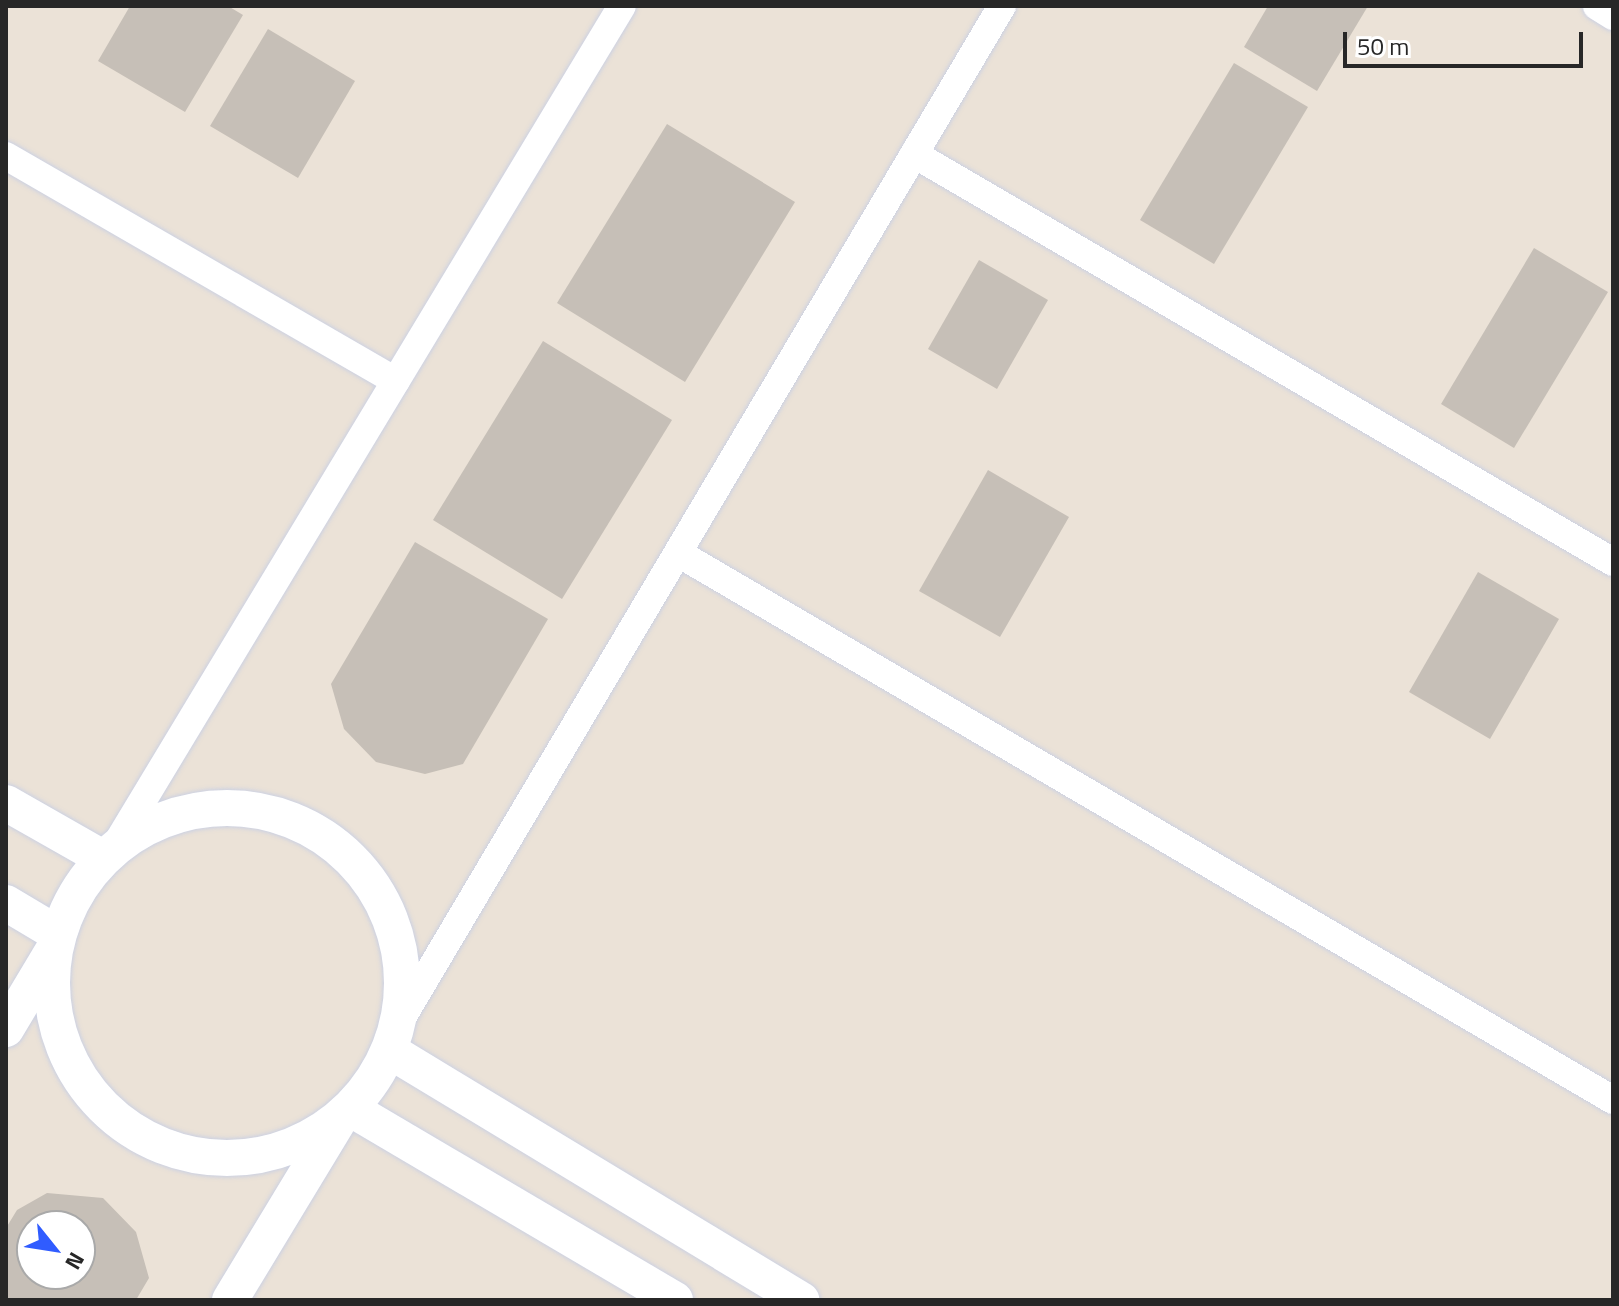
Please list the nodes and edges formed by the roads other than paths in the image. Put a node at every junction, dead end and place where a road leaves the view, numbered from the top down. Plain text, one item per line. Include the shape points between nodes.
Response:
1 (622, 6) edge
2 (1002, 6) edge
3 (1597, 6) edge
4 (1613, 16) edge
5 (914, 154) junction
6 (6, 156) edge
7 (396, 381) junction
8 (678, 553) junction
9 (1613, 562) edge
10 (6, 803) edge
11 (109, 853) junction
12 (6, 903) edge
13 (56, 940) junction
14 (6, 1029) edge
15 (395, 1036) junction
16 (1613, 1100) edge
17 (345, 1115) junction
18 (230, 1300) edge
19 (675, 1300) edge
20 (801, 1300) edge

1 - 7 street
2 - 5 street
3 - 4 street
5 - 8 street
5 - 9 street
6 - 7 street
7 - 11 street
8 - 15 street
8 - 16 street
10 - 11 street
11 - 13 street via 76,893
11 - 15 street via 161,820 214,807 269,811 319,832 361,867 389,914 403,967
12 - 13 street
13 - 14 street
13 - 17 street via 52,1001 65,1054 93,1100 135,1135 185,1155 239,1160 292,1148
15 - 17 street
15 - 20 street
17 - 18 street
17 - 19 street

